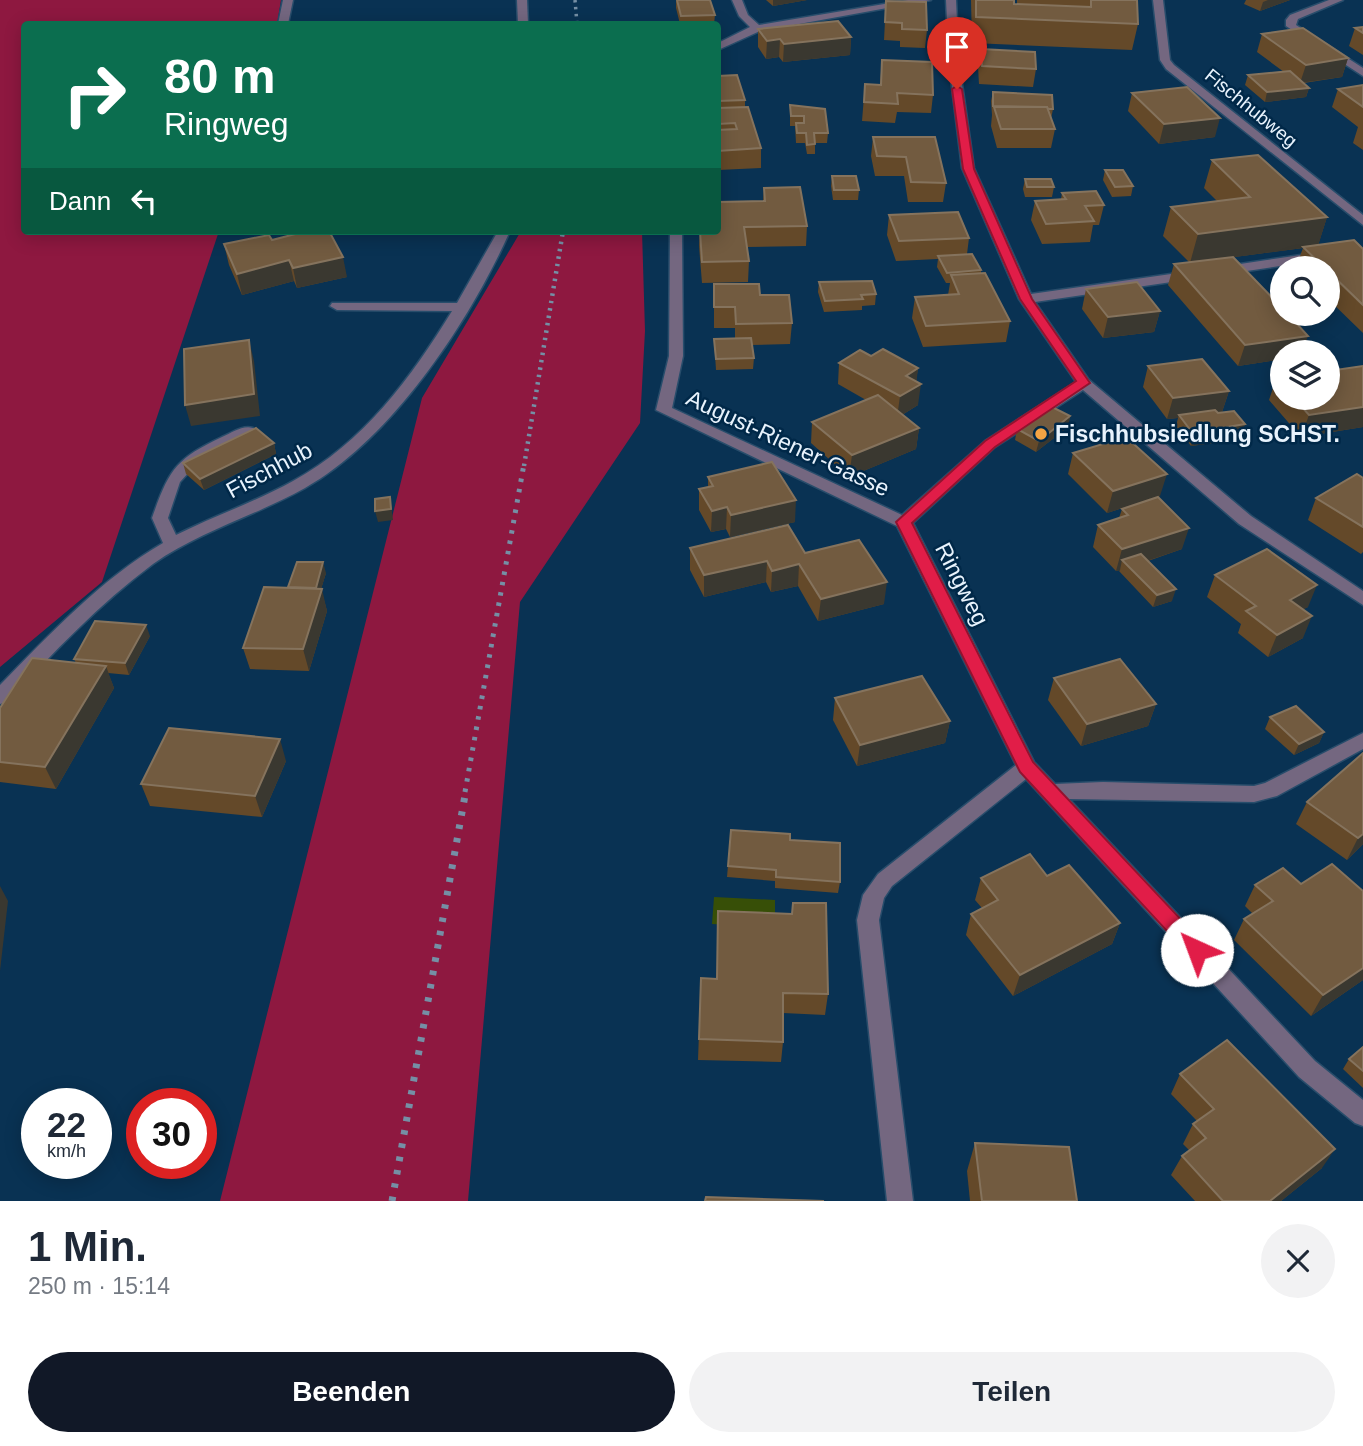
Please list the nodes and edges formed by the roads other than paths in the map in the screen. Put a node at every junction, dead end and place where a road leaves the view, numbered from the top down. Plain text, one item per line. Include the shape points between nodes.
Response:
1 (288, 0) edge
2 (522, 0) edge
3 (737, 0) edge
4 (926, 0) edge
5 (951, 0) edge
6 (1158, 0) edge
7 (1338, 0) edge
8 (284, 21) edge
9 (523, 21) edge
10 (757, 28) junction
11 (721, 46) edge
12 (1363, 73) edge
13 (1363, 221) edge
14 (502, 235) edge
15 (676, 235) edge
16 (1329, 255) edge
17 (1026, 299) junction
18 (337, 306) dead end
19 (461, 307) junction
20 (1083, 383) junction
21 (248, 431) edge
22 (904, 522) junction
23 (172, 544) junction
24 (1363, 599) edge
25 (0, 697) edge
26 (1363, 740) edge
27 (1027, 767) junction
28 (1050, 792) junction
29 (1363, 1115) edge
30 (900, 1201) edge

1 - 8 street
2 - 9 street
3 - 10 street via 744,16
4 - 10 street
5 - 17 street via 968,169
6 - 13 street, Fischhubweg via 1165,60 1170,67
7 - 12 street via 1294,17 1291,26
10 - 11 street
14 - 19 street, Fischhub
15 - 22 street, August-Riener-Gasse via 676,356 664,411
16 - 17 street
17 - 20 street
18 - 19 street
19 - 23 street, Fischhub via 422,369 347,451 302,483
20 - 22 street via 990,444
20 - 24 street via 1245,520
21 - 23 street via 195,456 173,480 160,518
22 - 27 street, Ringweg
23 - 25 street, Fischhub via 111,589
26 - 28 street via 1254,794
27 - 28 street, Ringweg
27 - 30 street via 885,880 874,895 868,919
28 - 29 street, Ringweg via 1307,1069

